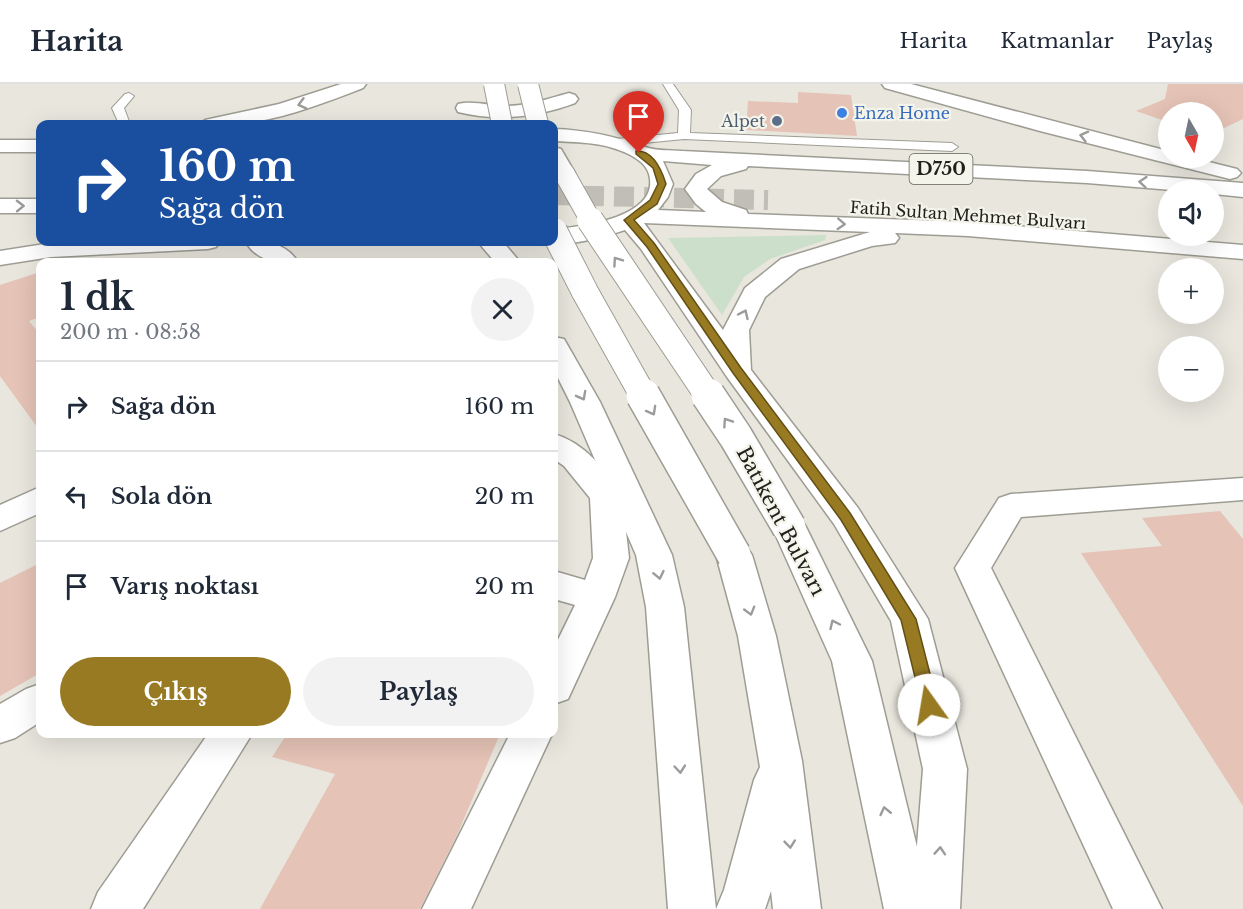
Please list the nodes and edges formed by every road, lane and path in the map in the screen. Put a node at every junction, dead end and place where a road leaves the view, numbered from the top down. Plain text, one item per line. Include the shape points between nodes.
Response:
1 (357, 84) edge
2 (494, 84) edge
3 (528, 84) edge
4 (668, 84) edge
5 (891, 84) edge
6 (129, 96) dead end
7 (466, 108) edge
8 (575, 111) edge
9 (122, 120) edge
10 (233, 120) edge
11 (501, 120) edge
12 (537, 120) edge
13 (558, 130) edge
14 (684, 136) junction
15 (617, 143) junction
16 (36, 144) edge
17 (878, 144) junction
18 (5, 146) edge
19 (952, 147) dead end
20 (639, 153) junction
21 (792, 162) junction
22 (559, 163) edge
23 (880, 166) junction
24 (1243, 176) edge
25 (36, 187) edge
26 (0, 188) edge
27 (1243, 190) edge
28 (1158, 201) edge
29 (0, 206) edge
30 (36, 206) edge
31 (1224, 206) edge
32 (1243, 207) edge
33 (632, 218) junction
34 (799, 222) junction
35 (968, 229) junction
36 (1158, 229) edge
37 (1224, 234) edge
38 (558, 235) edge
39 (1243, 236) edge
40 (558, 238) edge
41 (165, 246) edge
42 (263, 246) edge
43 (494, 246) edge
44 (1243, 252) edge
45 (57, 256) edge
46 (0, 258) edge
47 (280, 258) edge
48 (504, 258) edge
49 (558, 352) edge
50 (737, 371) junction
51 (558, 447) edge
52 (1243, 489) edge
53 (558, 586) edge
54 (597, 597) junction
55 (558, 679) edge
56 (36, 703) edge
57 (0, 725) edge
58 (228, 738) edge
59 (529, 738) edge
60 (782, 761) junction
61 (115, 909) edge
62 (446, 909) edge
63 (692, 909) edge
64 (740, 909) edge
65 (797, 909) edge
66 (908, 909) edge
67 (936, 909) edge
68 (1138, 909) edge

1 -> 10 main road via 313,101
2 - 11 main road, bridge
3 - 12 main road, bridge
4 - 14 lane via 685,110
24 -> 5 main road
6 - 9 lane via 118,108
7 - 8 main road via 516,112 548,107
8 - 13 main road
8 - 15 main road
14 - 15 lane
14 - 17 lane
15 - 20 main road
16 - 18 main road
17 - 19 lane
17 - 23 lane
20 - 21 main road, D750
20 - 33 main road via 657,167 662,184 654,202
21 - 23 main road, D750
21 - 34 main road via 717,168 701,179 696,189 702,201 727,213
66 -> 22 main road, Batıkent Bulvarı, bridge via 852,661 789,527 736,437 595,229
27 -> 23 main road, D750
25 - 26 main road
28 - 36 main road, Fatih Sultan Mehmet Bulvarı / D750 via 766,189
29 -> 30 main road
31 - 32 main road
33 - 34 main road
33 - 38 main road via 605,229
33 - 50 main road
34 -> 35 main road
35 - 44 main road
50 -> 35 main road via 736,330 754,293 790,264 870,239
37 - 39 main road
40 -> 60 main road, bridge via 734,555 757,636
41 - 45 main road
42 - 47 main road
43 - 48 main road
45 - 46 main road
49 -> 63 main road via 585,402 654,555 665,607
67 -> 50 main road via 945,769 909,619 846,516
51 - 54 main road via 575,459 606,496 611,558
52 - 68 main road via 1011,506 974,568
53 - 54 main road
54 - 55 main road
56 - 57 main road
58 - 61 main road
59 - 62 main road
60 - 64 main road
60 -> 65 main road

